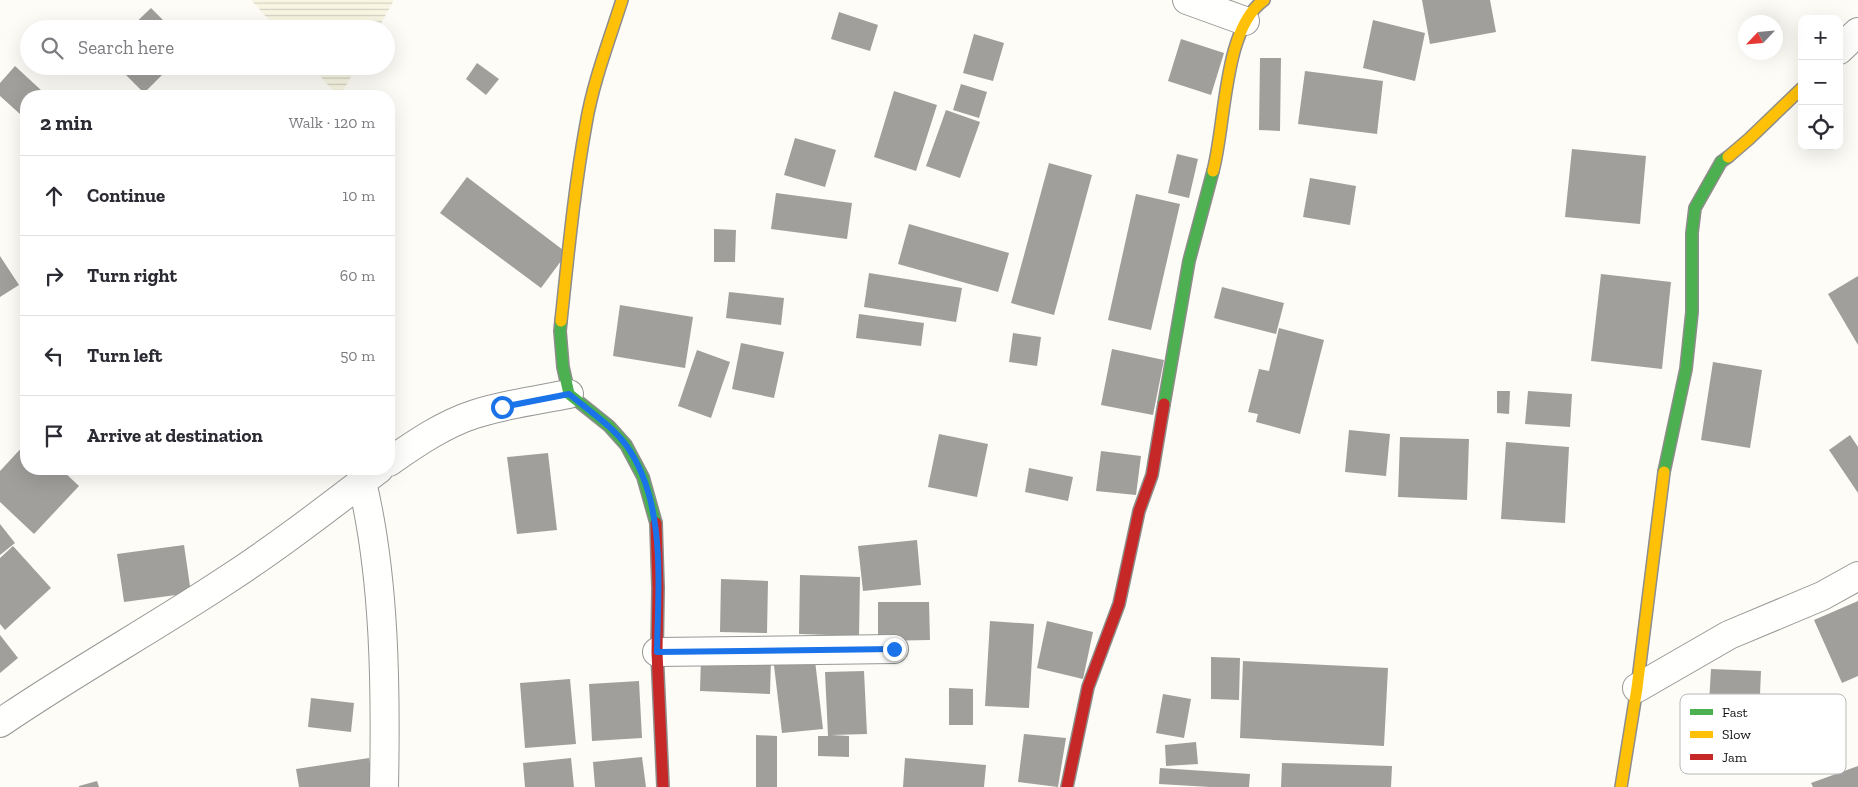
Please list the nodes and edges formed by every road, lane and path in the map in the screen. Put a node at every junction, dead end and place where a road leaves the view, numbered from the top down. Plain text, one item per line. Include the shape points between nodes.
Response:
1 (622, 0) edge
2 (1186, 0) edge
3 (1264, 0) edge
4 (1245, 21) junction
5 (1858, 32) edge
6 (1843, 46) edge
7 (1798, 92) edge
8 (569, 394) junction
9 (395, 458) edge
10 (371, 475) edge
11 (1858, 576) edge
12 (894, 649) dead end
13 (657, 652) junction
14 (1637, 688) junction
15 (0, 723) edge
16 (384, 787) edge
17 (663, 787) edge
18 (1067, 787) edge
19 (1621, 787) edge

1 - 8 street via 586,124 571,225 560,331
2 - 4 street
3 - 4 street
4 - 18 street via 1234,46 1216,159 1189,261 1152,475 1119,604 1088,687
5 - 6 street
7 - 14 street via 1721,162 1695,208 1692,312 1686,369 1660,491
8 - 9 street via 474,414 435,431
8 - 13 street via 626,445 643,477 656,520
10 - 15 street via 226,580
10 - 16 street via 370,519 379,596 383,676
11 - 14 street via 1822,596 1729,634
12 - 13 street
13 - 17 street
14 - 19 street

